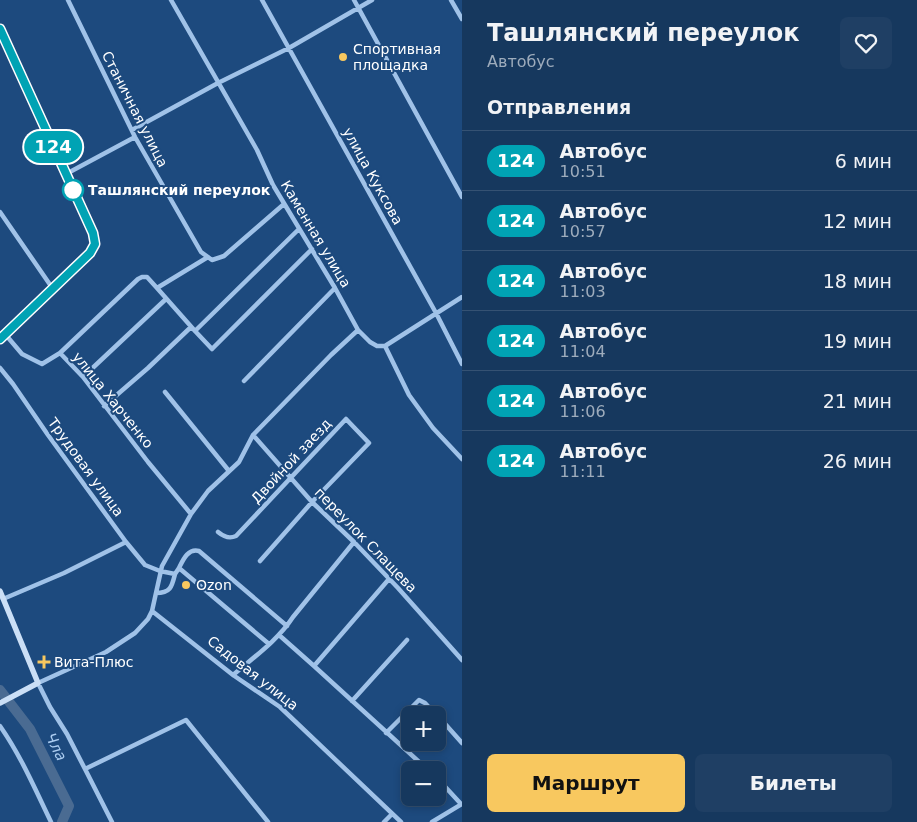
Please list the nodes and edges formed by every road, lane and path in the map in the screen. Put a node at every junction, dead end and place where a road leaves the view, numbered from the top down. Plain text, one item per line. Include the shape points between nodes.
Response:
1 (68, 0) edge
2 (172, 0) edge
3 (262, 0) edge
4 (354, 0) edge
5 (372, 0) edge
6 (451, 0) edge
7 (359, 8) junction
8 (462, 19) edge
9 (0, 29) edge
10 (289, 48) junction
11 (218, 83) junction
12 (132, 130) junction
13 (135, 137) junction
14 (66, 174) junction
15 (462, 197) edge
16 (284, 204) junction
17 (0, 212) edge
18 (299, 229) junction
19 (312, 249) junction
20 (208, 257) junction
21 (157, 288) junction
22 (335, 288) junction
23 (54, 289) junction
24 (462, 297) edge
25 (166, 299) junction
26 (436, 313) junction
27 (193, 329) junction
28 (358, 330) junction
29 (5, 334) junction
30 (0, 339) edge
31 (385, 346) junction
32 (60, 353) junction
33 (462, 364) edge
34 (0, 368) edge
35 (83, 377) junction
36 (244, 381) dead end
37 (165, 392) dead end
38 (104, 406) junction
39 (253, 435) junction
40 (462, 459) edge
41 (229, 472) junction
42 (290, 477) junction
43 (312, 502) junction
44 (191, 514) junction
45 (218, 532) dead end
46 (126, 542) junction
47 (354, 542) junction
48 (260, 561) dead end
49 (179, 568) junction
50 (160, 571) junction
51 (176, 574) junction
52 (389, 579) junction
53 (0, 591) edge
54 (156, 593) junction
55 (3, 599) junction
56 (152, 612) junction
57 (287, 626) junction
58 (278, 635) junction
59 (407, 640) dead end
60 (269, 644) junction
61 (462, 660) edge
62 (314, 666) junction
63 (232, 675) junction
64 (38, 683) junction
65 (352, 701) junction
66 (0, 703) edge
67 (412, 706) edge
68 (428, 706) edge
69 (401, 718) edge
70 (0, 726) edge
71 (446, 726) edge
72 (386, 733) junction
73 (462, 743) edge
74 (418, 761) edge
75 (85, 769) junction
76 (446, 787) edge
77 (462, 804) edge
78 (392, 814) junction
79 (51, 822) edge
80 (112, 822) edge
81 (268, 822) edge
82 (384, 822) edge
83 (400, 822) edge
84 (432, 822) edge

1 - 12 street, Станичная улица
2 - 11 street, Каменная улица
3 - 10 street, улица Куксова
4 - 7 street
5 - 7 street
6 - 8 street
7 - 10 street
7 - 15 street
9 - 14 street
10 - 11 street
10 - 26 street, улица Куксова
11 - 12 street
11 - 16 street, Каменная улица via 258,150
12 - 13 street, Станичная улица
13 - 14 street
13 - 20 street, Станичная улица via 201,252
14 - 23 street via 95,244
16 - 18 street, Каменная улица
16 - 20 street via 224,256 212,260
17 - 23 street
18 - 19 street, Каменная улица
18 - 27 street
19 - 22 street, Каменная улица
19 - 27 street via 212,349
20 - 21 street
21 - 25 street
21 - 32 street, улица Харченко via 147,278 138,279
22 - 28 street, Каменная улица
22 - 36 street
23 - 29 street
24 - 26 street
25 - 27 street
25 - 35 street
26 - 31 street
26 - 33 street, улица Куксова
27 - 38 street
28 - 31 street, Каменная улица via 376,346
28 - 39 street
29 - 30 street
29 - 32 street, улица Харченко via 22,354 42,364
31 - 40 street via 408,394
32 - 35 street, улица Харченко
34 - 46 street, Трудовая улица
35 - 38 street, улица Харченко
37 - 41 street
38 - 44 street, улица Харченко
39 - 41 street via 239,462
39 - 42 street, переулок Слащева
41 - 44 street via 208,491
42 - 43 street, переулок Слащева
42 - 43 street, Двойной заезд via 346,419 368,442
42 - 45 street, Двойной заезд via 236,536 226,537
43 - 47 street, переулок Слащева
43 - 48 street, Двойной заезд
44 - 50 street
46 - 50 street, Трудовая улица via 145,565
46 - 55 street
47 - 52 street, переулок Слащева
47 - 57 street
49 - 51 street
49 - 57 street via 191,550 198,551
49 - 60 street
50 - 51 street
50 - 54 street
51 - 54 street via 169,590
52 - 61 street, переулок Слащева
52 - 62 street
53 - 55 street
54 - 56 street
55 - 64 street
56 - 63 street, Садовая улица
56 - 64 street via 135,633 106,652
57 - 58 street
58 - 60 street
58 - 62 street
59 - 65 street
60 - 63 street
62 - 65 street
63 - 78 street, Садовая улица via 280,707
64 - 66 street
64 - 75 street
65 - 72 street
67 - 68 street via 418,700
69 - 72 street
70 - 79 street via 30,777
71 - 73 street
72 - 74 street
75 - 80 street
75 - 81 street via 186,720
76 - 77 street
77 - 84 street
78 - 82 street
78 - 83 street, Садовая улица

